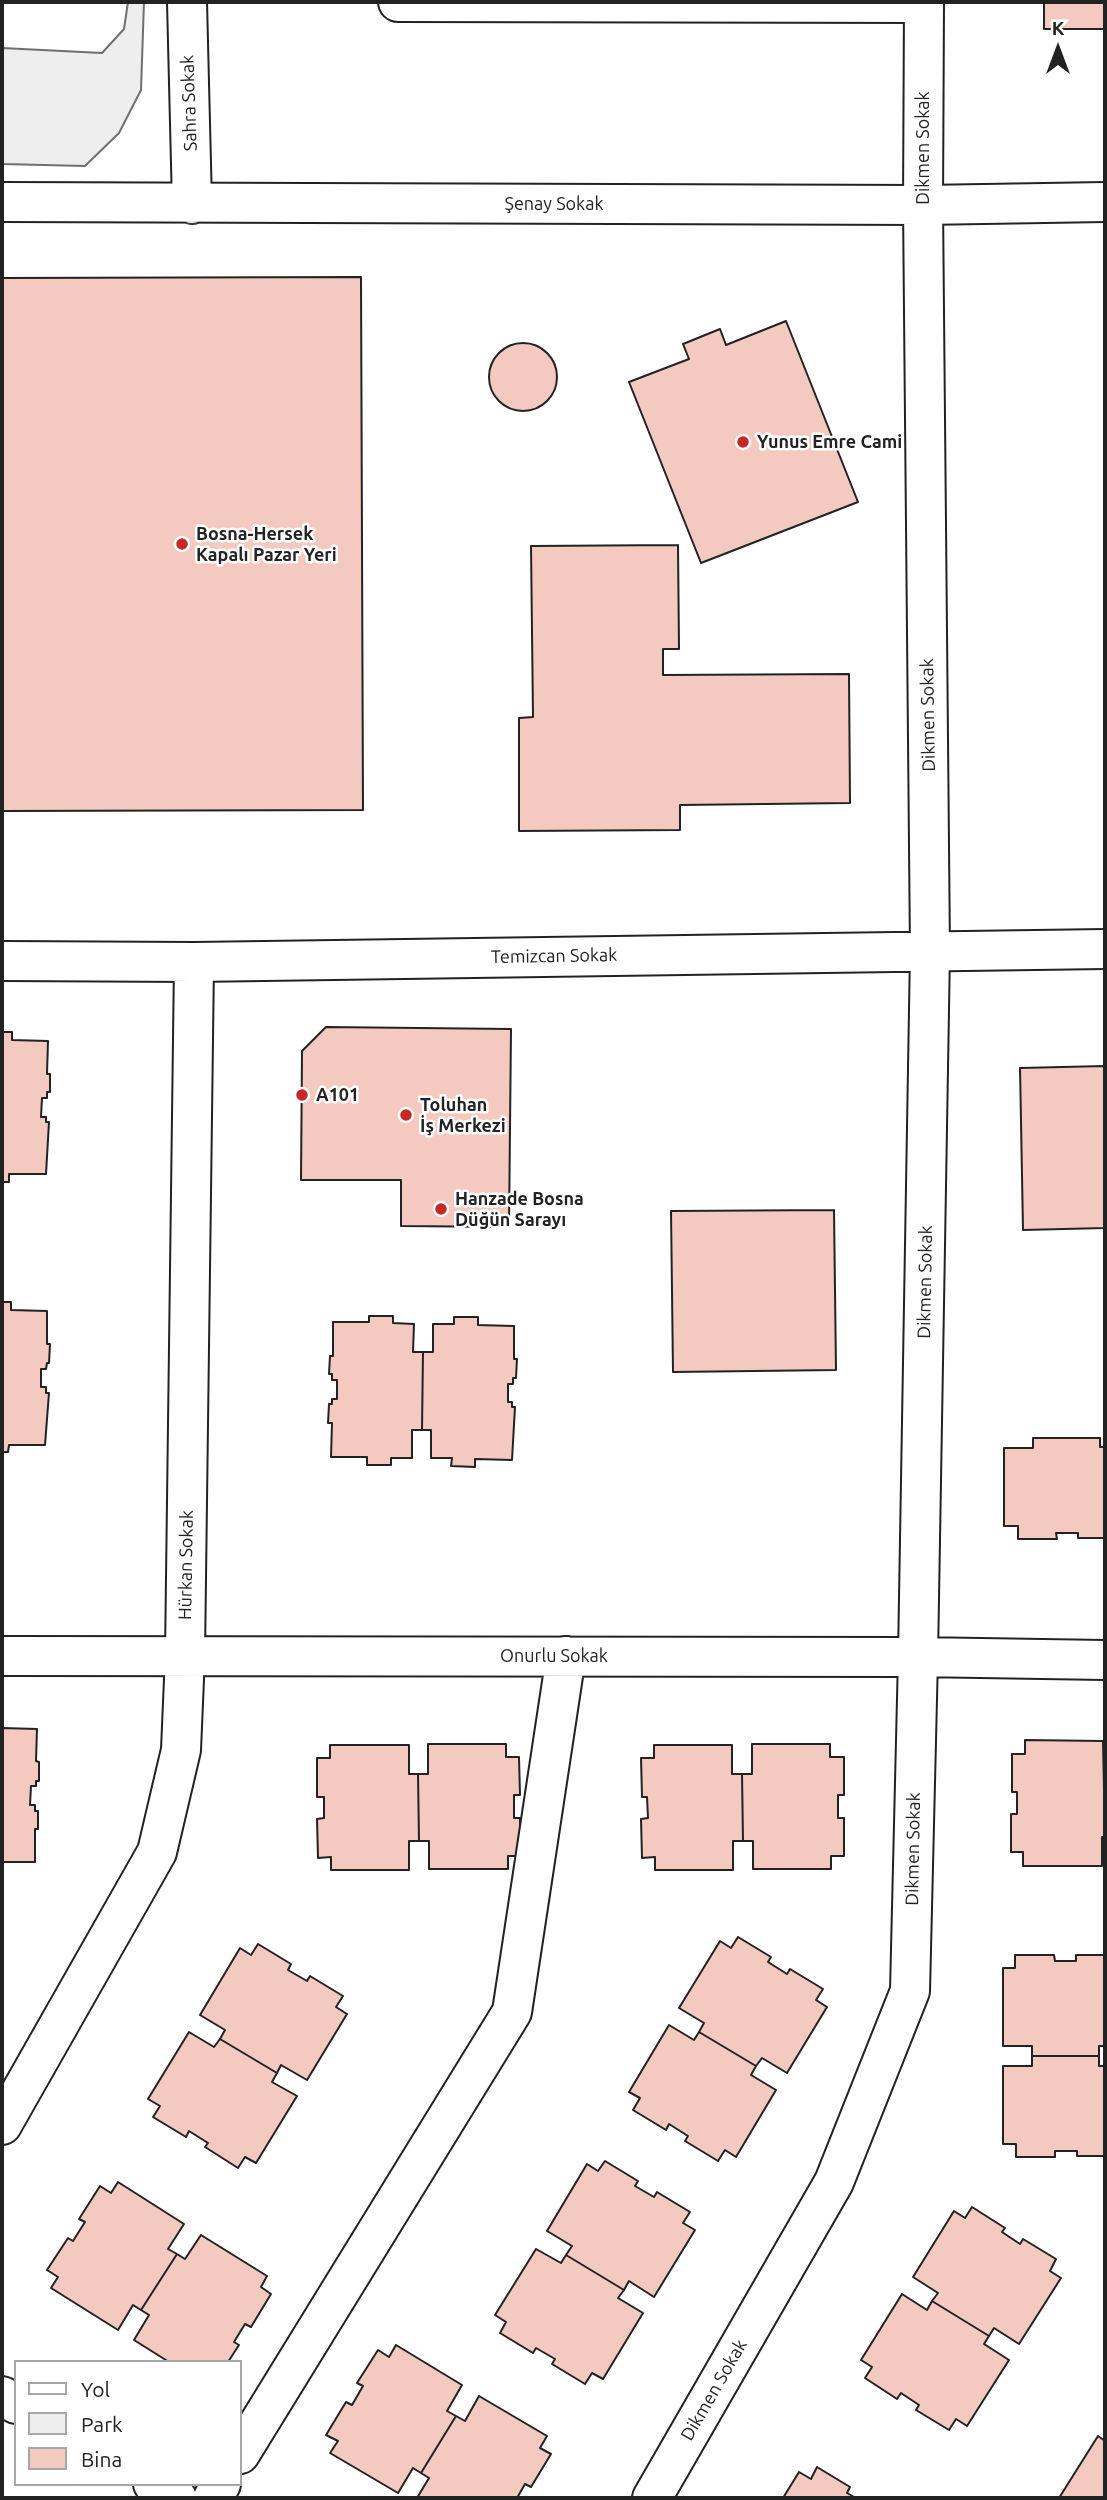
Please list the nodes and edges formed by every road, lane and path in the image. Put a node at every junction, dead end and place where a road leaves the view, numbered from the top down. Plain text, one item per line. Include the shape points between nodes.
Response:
1 (187, 2) edge
2 (398, 2) edge
3 (544, 2) edge
4 (924, 2) edge
5 (2, 202) edge
6 (1105, 202) edge
7 (192, 204) junction
8 (923, 205) junction
9 (1105, 948) edge
10 (930, 951) junction
11 (2, 961) edge
12 (194, 962) junction
13 (2, 1656) edge
14 (185, 1656) junction
15 (566, 1656) junction
16 (918, 1657) junction
17 (1105, 1660) edge
18 (2, 2125) edge
19 (242, 2451) edge
20 (156, 2486) edge
21 (177, 2498) edge
22 (652, 2498) edge

1 - 7 street, Sahra Sokak
2 - 3 street
3 - 4 street
4 - 8 street, Dikmen Sokak
5 - 7 street, Şenay Sokak
6 - 8 street, Şenay Sokak
7 - 8 street, Şenay Sokak
8 - 10 street, Dikmen Sokak
9 - 10 street, Temizcan Sokak
10 - 12 street, Temizcan Sokak
10 - 16 street, Dikmen Sokak
11 - 12 street, Temizcan Sokak
12 - 14 street, Hürkan Sokak
13 - 14 street, Onurlu Sokak
14 - 15 street, Onurlu Sokak
14 - 18 street, Hürkan Sokak via 181,1750 157,1852
15 - 16 street, Onurlu Sokak
15 - 19 street via 512,2012
16 - 17 street, Onurlu Sokak
16 - 22 street, Dikmen Sokak via 910,1991 834,2182
20 - 21 street

